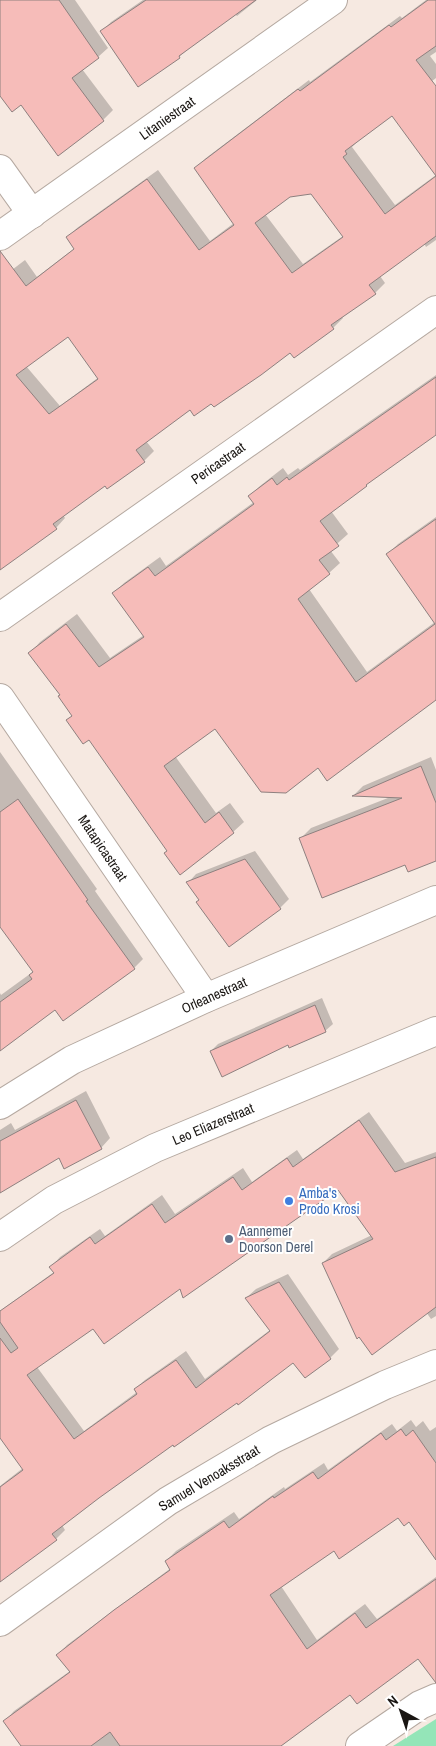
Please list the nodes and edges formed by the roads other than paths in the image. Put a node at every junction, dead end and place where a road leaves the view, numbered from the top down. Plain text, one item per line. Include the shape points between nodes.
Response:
1 (333, 0) edge
2 (0, 169) edge
3 (32, 214) junction
4 (0, 236) edge
5 (436, 310) edge
6 (0, 617) edge
7 (0, 698) edge
8 (436, 900) edge
9 (206, 998) junction
10 (436, 1031) edge
11 (0, 1105) edge
12 (0, 1237) edge
13 (436, 1364) edge
14 (0, 1622) edge
15 (436, 1698) edge
16 (360, 1746) edge

1 - 3 street, Litaniestraat
2 - 3 street
3 - 4 street, Litaniestraat
5 - 6 street, Pericastraat
7 - 9 street, Matapicastraat
8 - 9 street, Orleanestraat
9 - 11 street, Orleanestraat via 72,1060
10 - 12 street, Leo Eliazerstraat via 155,1148 54,1200
13 - 14 street, Samuel Venoaksstraat via 271,1440 168,1501
15 - 16 street via 420,1704

